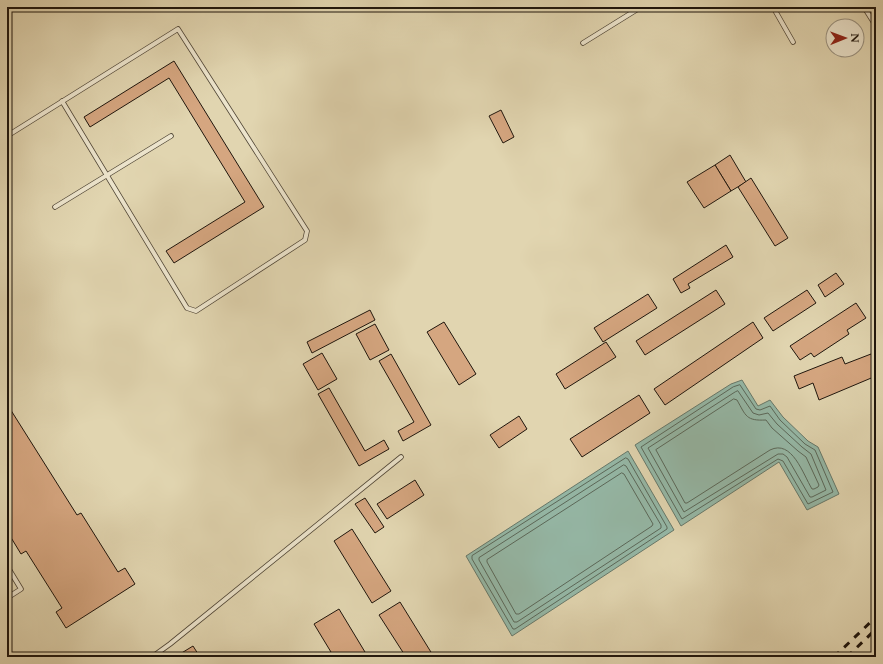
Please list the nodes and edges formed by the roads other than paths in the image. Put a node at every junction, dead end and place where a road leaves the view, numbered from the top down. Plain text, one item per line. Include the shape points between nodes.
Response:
1 (641, 7) edge
2 (773, 7) edge
3 (864, 7) edge
4 (876, 26) edge
5 (793, 42) dead end
6 (583, 43) dead end
7 (62, 101) junction
8 (7, 136) edge
9 (171, 136) dead end
10 (107, 175) junction
11 (55, 207) dead end
12 (402, 456) dead end
13 (7, 566) edge
14 (7, 598) edge
15 (152, 657) edge

1 - 6 lane
2 - 5 lane
3 - 4 lane
7 - 8 lane
7 - 10 lane
7 - 10 lane via 178,29 307,231 305,240 196,311 187,308
9 - 10 lane
10 - 11 lane
12 - 15 lane
13 - 14 lane via 21,589

